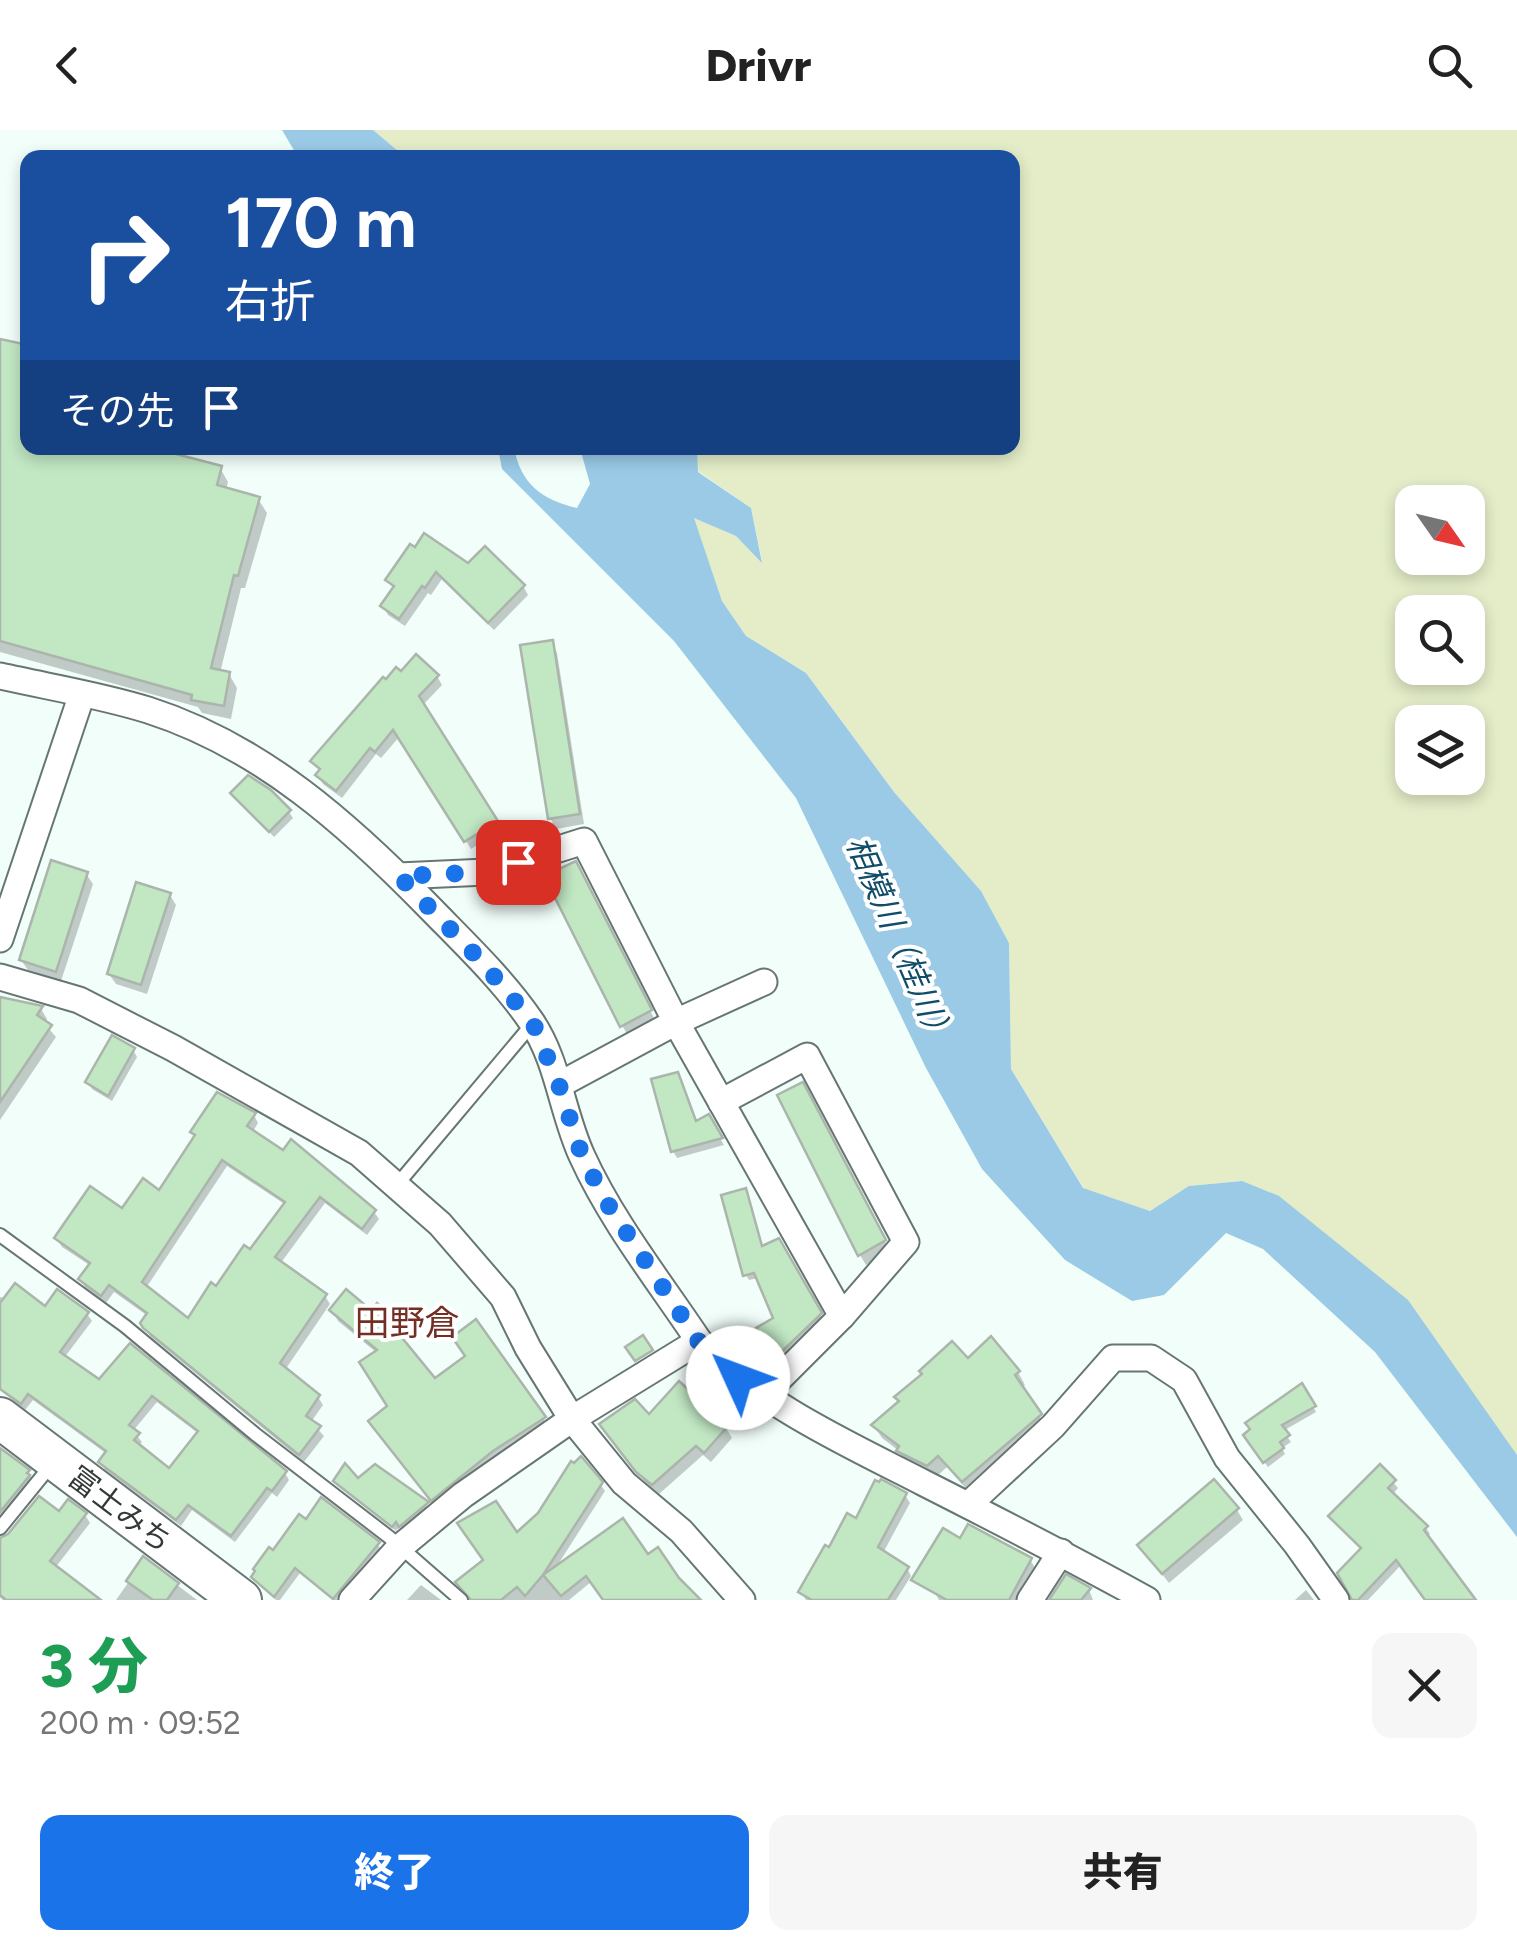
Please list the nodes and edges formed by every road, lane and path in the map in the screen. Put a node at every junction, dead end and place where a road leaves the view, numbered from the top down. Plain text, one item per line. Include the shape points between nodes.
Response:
1 (0, 676) edge
2 (82, 694) junction
3 (399, 876) junction
4 (0, 939) edge
5 (0, 977) edge
6 (764, 982) dead end
7 (676, 1022) junction
8 (533, 1023) junction
9 (559, 1085) junction
10 (722, 1102) junction
11 (396, 1186) junction
12 (0, 1235) edge
13 (842, 1316) junction
14 (699, 1342) junction
15 (763, 1395) junction
16 (0, 1418) edge
17 (572, 1419) junction
18 (55, 1460) junction
19 (968, 1505) junction
20 (0, 1528) edge
21 (399, 1548) junction
22 (1061, 1552) junction
23 (241, 1600) edge
24 (352, 1600) edge
25 (461, 1600) edge
26 (742, 1600) edge
27 (1030, 1600) edge
28 (1147, 1600) edge
29 (1336, 1600) edge

1 - 2 street
2 - 3 street via 149,711 278,772
2 - 4 street
3 - 7 street via 486,872 584,841
3 - 8 street
5 - 11 street via 80,1000 173,1048 359,1153
6 - 7 street
7 - 9 street
7 - 10 street
8 - 9 street
8 - 11 lane
9 - 14 street via 582,1156 609,1206
10 - 13 street
10 - 13 street via 806,1056 906,1242
11 - 17 street via 440,1224 503,1297
12 - 21 lane via 125,1326
13 - 15 street
14 - 15 street
14 - 17 street
15 - 19 street
16 - 18 highway, 富士みち
17 - 21 street via 463,1494
17 - 26 street via 624,1483 681,1531
18 - 20 lane
18 - 23 highway, 富士みち
19 - 22 street
19 - 29 street via 1053,1426 1113,1358 1150,1358 1184,1380 1226,1458
21 - 24 street
21 - 25 lane
22 - 27 street
22 - 28 street

